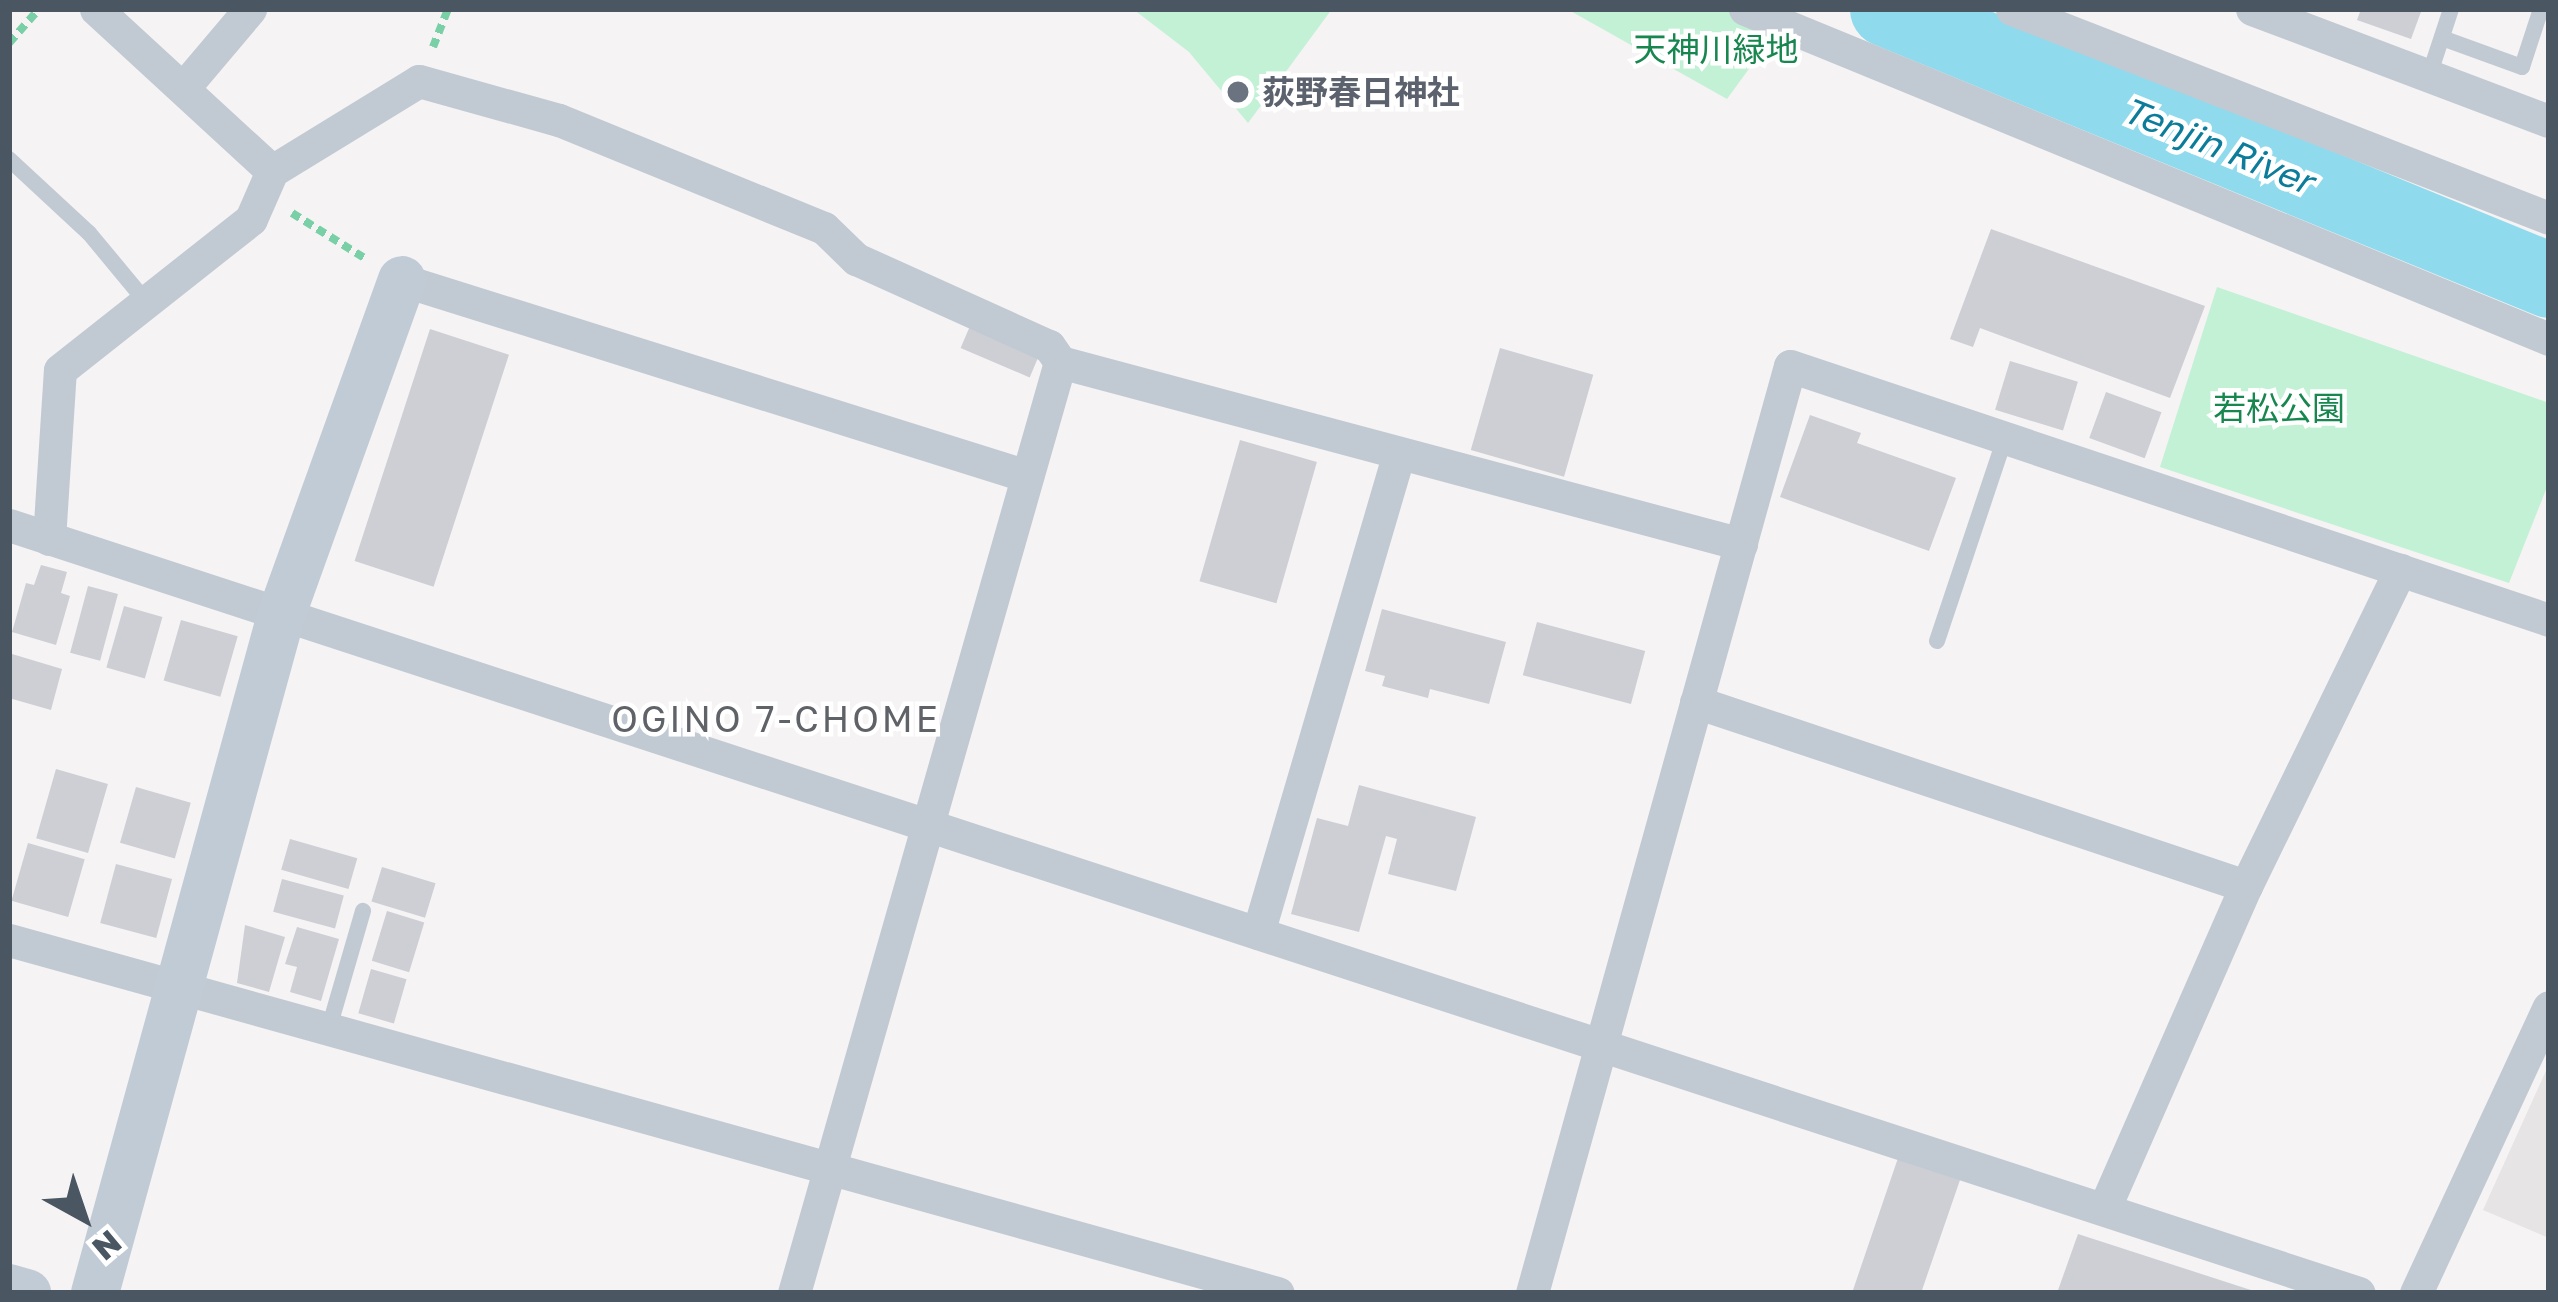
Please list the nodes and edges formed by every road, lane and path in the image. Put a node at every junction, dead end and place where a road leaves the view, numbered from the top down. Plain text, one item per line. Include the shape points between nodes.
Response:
1 (39, 9) edge
2 (95, 9) edge
3 (250, 9) edge
4 (1745, 9) edge
5 (2012, 9) edge
6 (2252, 9) edge
7 (2451, 9) edge
8 (2541, 9) edge
9 (2441, 38) junction
10 (9, 43) edge
11 (2429, 76) junction
12 (185, 86) junction
13 (2549, 121) edge
14 (9, 159) edge
15 (269, 183) junction
16 (2549, 218) edge
17 (402, 280) junction
18 (148, 304) junction
19 (2549, 339) edge
20 (1060, 362) junction
21 (2005, 438) junction
22 (1399, 453) junction
23 (1028, 476) junction
24 (9, 525) edge
25 (49, 539) junction
26 (1741, 544) junction
27 (2400, 570) junction
28 (281, 616) junction
29 (2548, 617) edge
30 (1937, 641) dead end
31 (1696, 702) junction
32 (924, 820) junction
33 (2246, 886) junction
34 (363, 911) dead end
35 (1258, 933) junction
36 (9, 940) edge
37 (178, 986) junction
38 (2549, 1007) edge
39 (329, 1028) junction
40 (1602, 1040) junction
41 (826, 1169) junction
42 (2104, 1209) junction
43 (9, 1288) edge
44 (1263, 1291) edge
45 (26, 1293) edge
46 (95, 1293) edge
47 (794, 1293) edge
48 (1532, 1293) edge
49 (2359, 1293) edge
50 (2416, 1293) edge

1 - 10 path
2 - 12 street
3 - 12 street
4 - 19 street
5 - 16 street
6 - 11 street
7 - 9 lane
8 - 9 lane via 2522,67
9 - 11 lane
11 - 13 street
12 - 15 street
14 - 18 lane via 89,233
15 - 17 path
15 - 18 street via 229,240
15 - 20 street via 419,81 559,120 824,228 856,259 1049,346
17 - 23 street
17 - 28 street
18 - 25 street via 60,370
20 - 22 street
20 - 23 street
21 - 26 street via 1790,366
21 - 27 street
21 - 30 lane
22 - 26 street
22 - 35 street
23 - 32 street
24 - 25 street
25 - 28 street
26 - 31 street
27 - 29 street
27 - 33 street
28 - 32 street
28 - 37 street
31 - 33 street
31 - 40 street
32 - 35 street
32 - 41 street
33 - 42 street
34 - 39 lane
35 - 40 street
36 - 37 street
37 - 39 street
37 - 46 street
38 - 50 street
39 - 41 street
40 - 42 street
40 - 48 street
41 - 44 street
41 - 47 street
42 - 49 street
43 - 45 street

